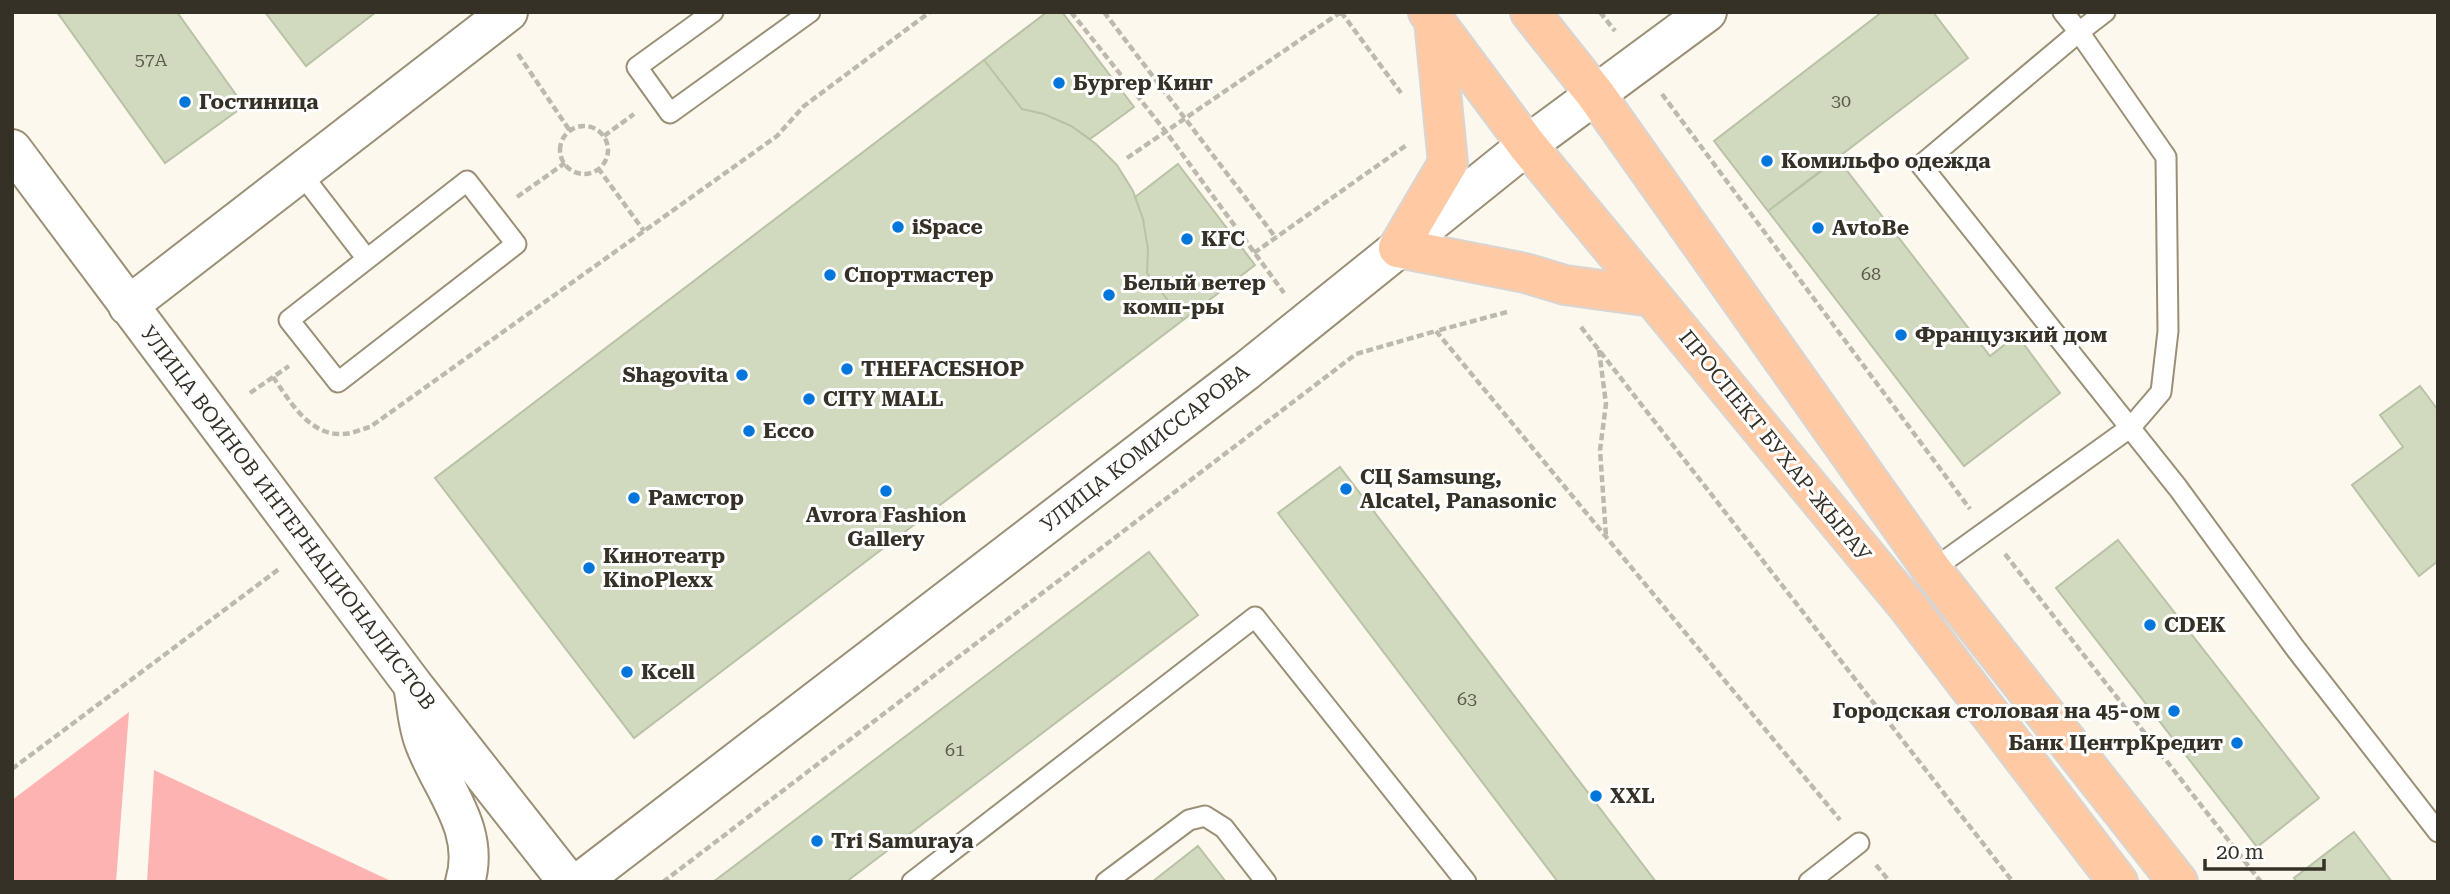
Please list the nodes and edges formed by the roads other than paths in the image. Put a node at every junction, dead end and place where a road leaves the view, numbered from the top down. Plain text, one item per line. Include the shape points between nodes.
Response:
1 (713, 12) edge
2 (810, 12) edge
3 (1530, 12) edge
4 (1707, 12) edge
5 (2063, 12) edge
6 (2105, 12) edge
7 (1431, 16) edge
8 (502, 17) edge
9 (2078, 32) junction
10 (1596, 96) junction
11 (1527, 145) junction
12 (12, 149) edge
13 (300, 172) junction
14 (1398, 248) junction
15 (367, 259) junction
16 (1652, 297) junction
17 (128, 306) junction
18 (2131, 427) junction
19 (1932, 570) junction
20 (413, 685) junction
21 (2438, 832) edge
22 (1858, 844) road end
23 (465, 882) edge
24 (568, 882) edge
25 (580, 882) edge
26 (912, 882) edge
27 (1106, 882) edge
28 (1266, 882) edge
29 (1466, 882) edge
30 (1809, 882) edge
31 (2119, 882) edge
32 (2178, 882) edge

1 - 2 lane via 637,67 670,113
3 - 10 main road
4 - 10 street, УЛИЦА КОМИССАРОВА
5 - 9 lane
6 - 9 lane
7 - 11 main road, ПРОСПЕКТ БУХАР-ЖЫРАУ
7 - 14 main road via 1448,163
8 - 13 street
9 - 18 lane via 2166,157 2168,331 2161,392
9 - 18 lane via 1921,165
10 - 11 street, УЛИЦА КОМИССАРОВА
10 - 19 main road
11 - 14 street, УЛИЦА КОМИССАРОВА
11 - 16 main road, ПРОСПЕКТ БУХАР-ЖЫРАУ
12 - 17 street, УЛИЦА ВОИНОВ ИНТЕРНАЦИОНАЛИСТОВ
13 - 15 lane
13 - 17 street
14 - 16 main road via 1566,285
14 - 25 street, УЛИЦА КОМИССАРОВА
15 - 15 lane via 467,181 516,244 338,382 289,320
16 - 31 main road, ПРОСПЕКТ БУХАР-ЖЫРАУ via 1909,608
17 - 20 street, УЛИЦА ВОИНОВ ИНТЕРНАЦИОНАЛИСТОВ
18 - 19 lane
18 - 21 lane
19 - 32 main road
20 - 23 street via 424,743 455,803 468,842
20 - 24 street, УЛИЦА ВОИНОВ ИНТЕРНАЦИОНАЛИСТОВ
22 - 30 lane
26 - 29 lane via 1255,617
27 - 28 lane via 1189,820 1205,816 1224,828

